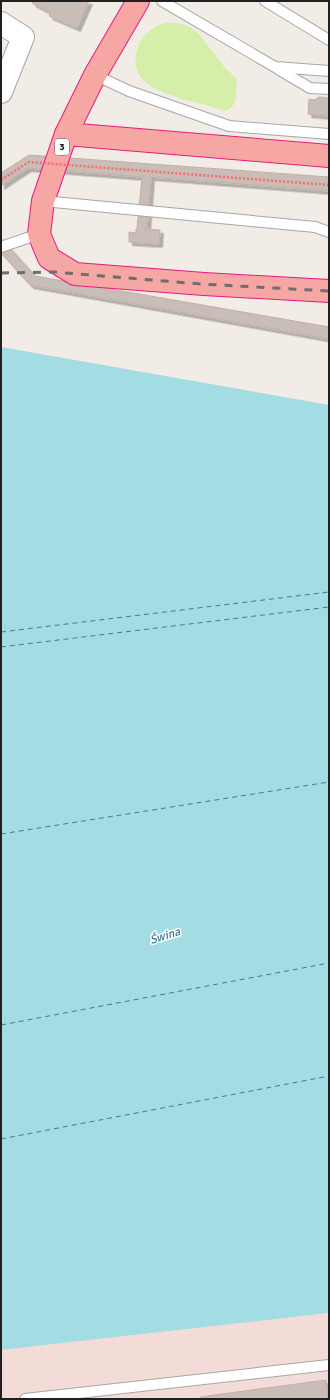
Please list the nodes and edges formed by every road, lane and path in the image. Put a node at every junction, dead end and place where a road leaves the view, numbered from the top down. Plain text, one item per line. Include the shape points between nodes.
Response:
1 (138, 1) edge
2 (162, 1) edge
3 (265, 1) edge
4 (1, 23) edge
5 (329, 40) edge
6 (275, 67) junction
7 (329, 71) edge
8 (94, 75) junction
9 (329, 89) edge
10 (1, 92) edge
11 (66, 134) junction
12 (329, 134) edge
13 (329, 156) edge
14 (1, 180) edge
15 (329, 185) edge
16 (44, 201) junction
17 (329, 232) edge
18 (39, 234) junction
19 (1, 247) edge
20 (329, 291) edge
21 (329, 1365) edge
22 (25, 1399) edge

1 - 8 highway, 3
2 - 6 lane
3 - 5 lane
4 - 10 street via 23,37
6 - 7 lane
6 - 9 lane via 310,88
8 - 11 highway, 3
8 - 12 lane via 129,91 229,126
11 - 13 highway, 3
11 - 16 highway, 3
14 - 15 path, bridge via 29,162
16 - 17 lane via 315,227
16 - 18 highway, 3
18 - 19 lane
18 - 20 highway via 49,258 75,274
21 - 22 lane

